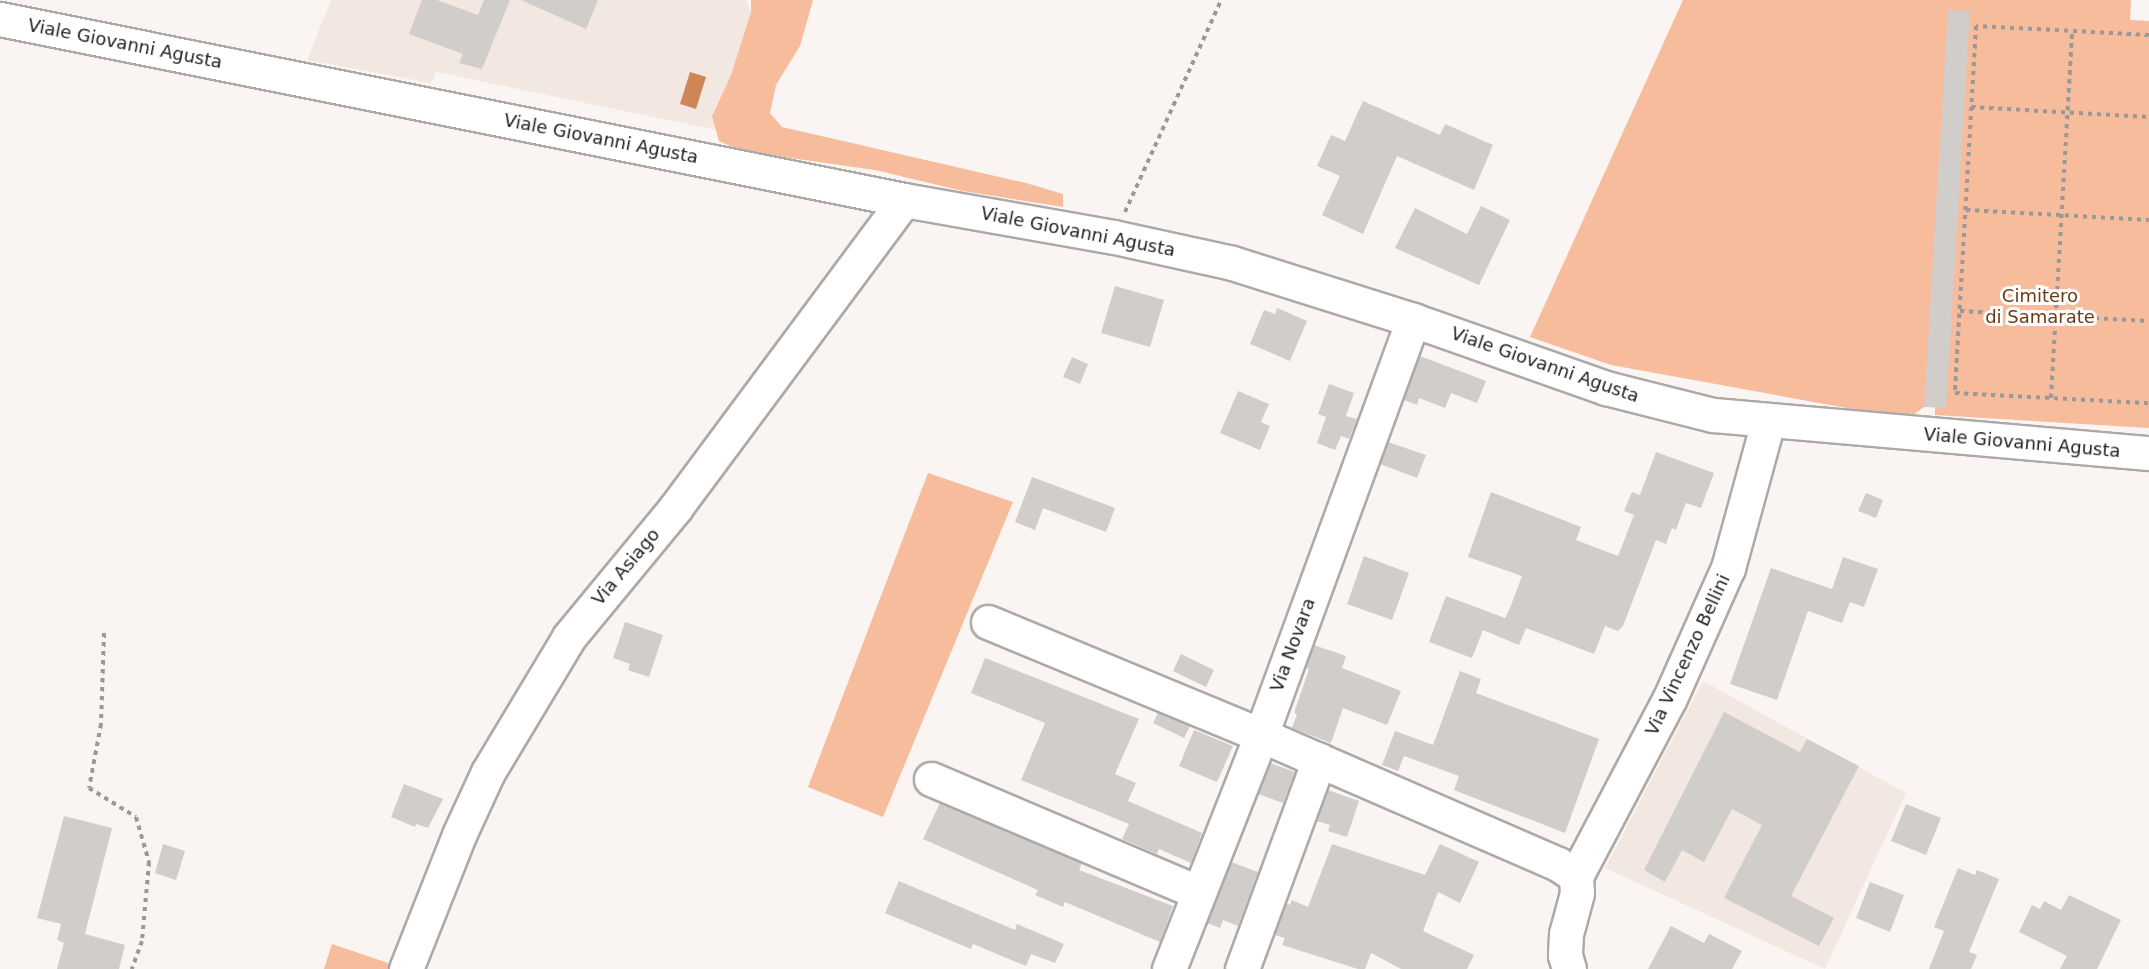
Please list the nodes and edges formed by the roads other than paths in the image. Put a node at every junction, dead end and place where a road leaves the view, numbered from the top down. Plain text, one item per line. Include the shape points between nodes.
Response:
1 (0, 19) edge
2 (904, 200) junction
3 (1413, 320) junction
4 (1767, 422) junction
5 (2149, 453) edge
6 (988, 622) dead end
7 (1261, 735) junction
8 (1319, 760) junction
9 (931, 779) dead end
10 (1576, 876) junction
11 (1199, 893) junction
12 (406, 969) edge
13 (1170, 969) edge
14 (1242, 969) edge
15 (1569, 969) edge

1 - 2 street, Viale Giovanni Agusta
2 - 3 street, Viale Giovanni Agusta via 1114,237 1262,272
2 - 12 street, Via Asiago via 676,507 569,636 488,772
3 - 4 street, Viale Giovanni Agusta via 1659,404
3 - 7 street, Via Novara
4 - 5 street, Viale Giovanni Agusta
4 - 10 street, Via Vincenzo Bellini via 1728,568 1670,698
6 - 7 street
7 - 8 street
7 - 11 street, Via Novara
8 - 10 street via 1558,864
8 - 14 street
9 - 11 street
10 - 15 street, Via Vincenzo Bellini via 1577,893 1566,934
11 - 13 street, Via Novara

